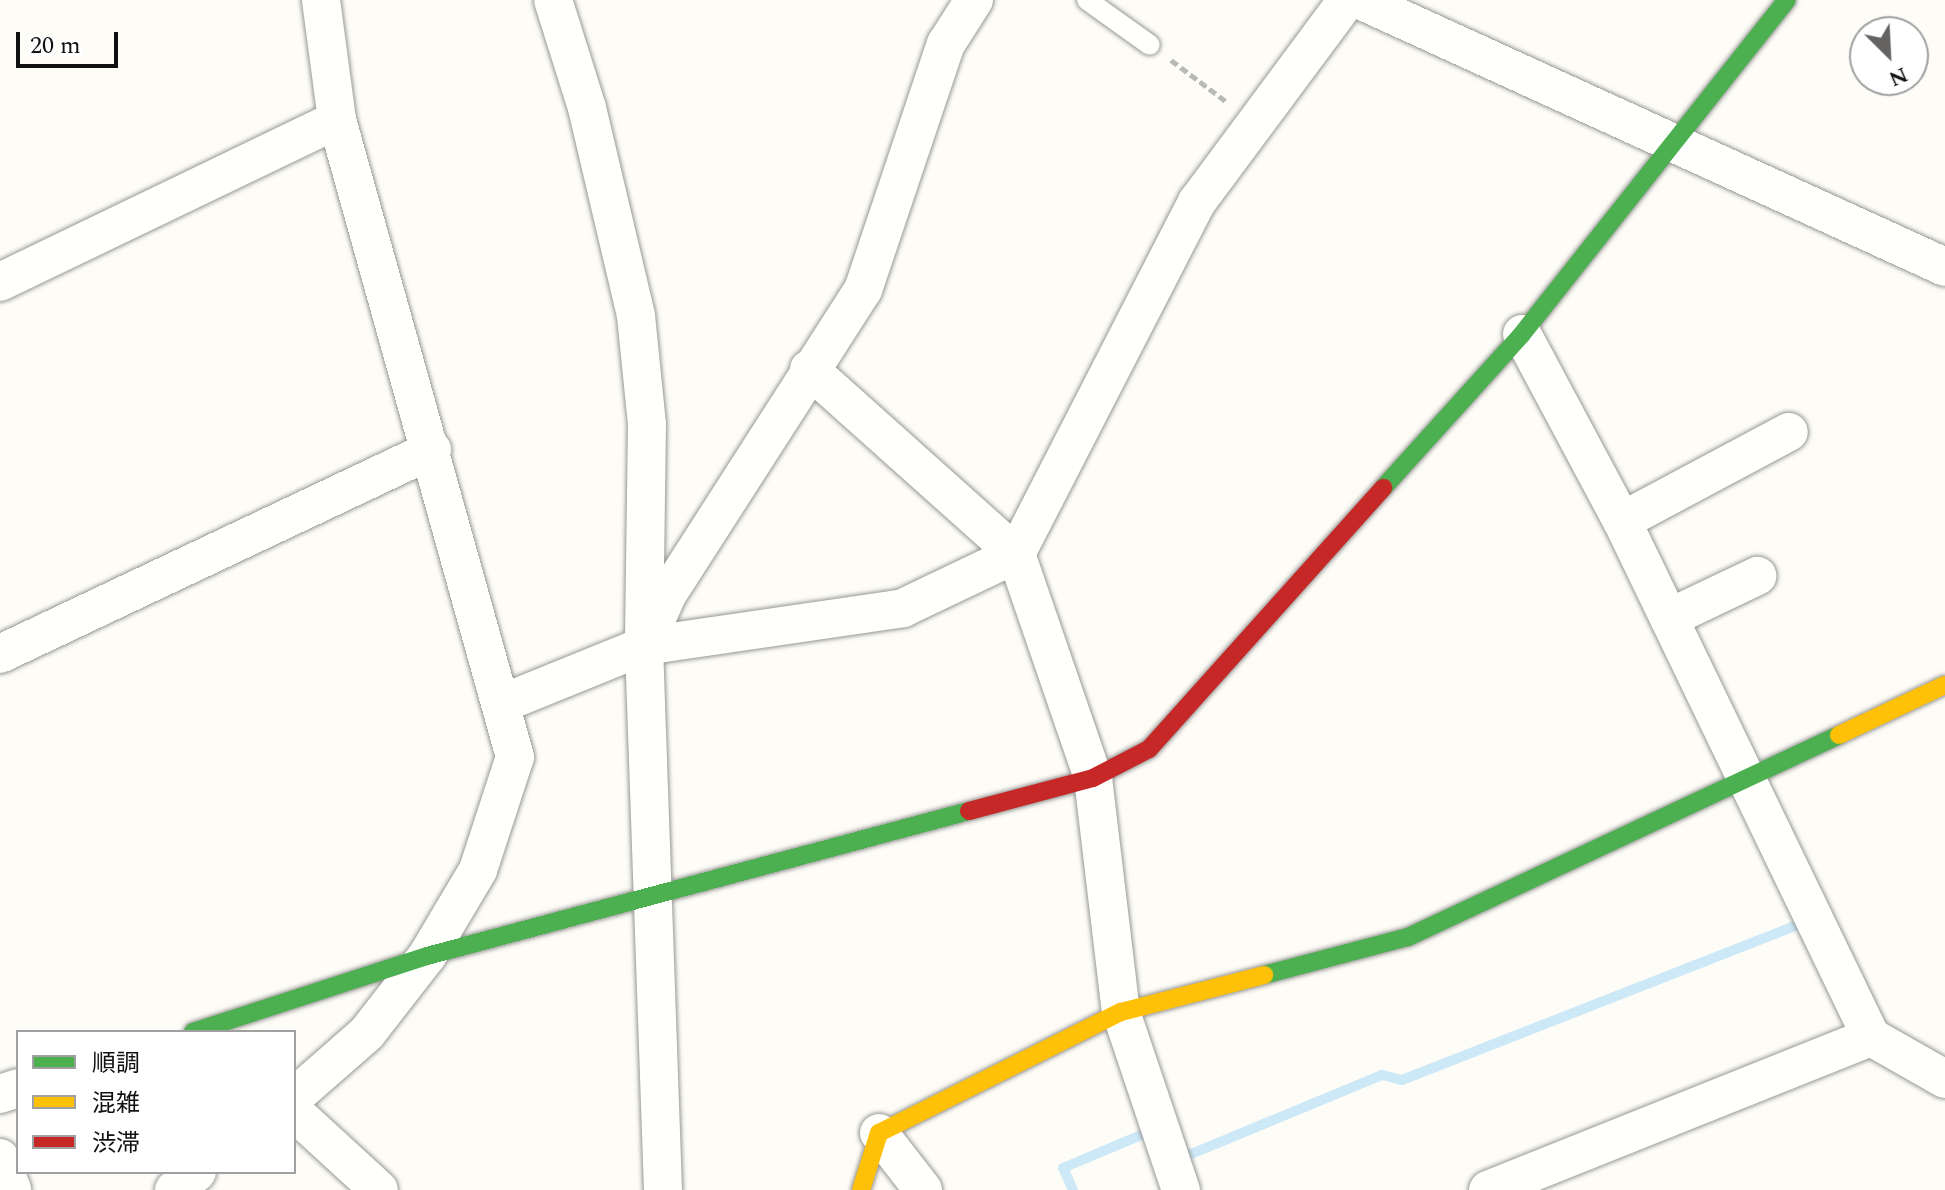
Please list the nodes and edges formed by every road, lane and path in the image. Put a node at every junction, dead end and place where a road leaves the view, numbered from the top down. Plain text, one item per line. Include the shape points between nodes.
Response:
1 (321, 0) edge
2 (974, 0) edge
3 (1087, 0) edge
4 (1347, 0) edge
5 (1360, 0) edge
6 (1787, 0) edge
7 (551, 1) edge
8 (1150, 45) joint
9 (337, 120) junction
10 (1253, 121) junction
11 (1677, 144) junction
12 (1945, 267) edge
13 (0, 282) edge
14 (1522, 334) junction
15 (809, 369) junction
16 (1789, 432) dead end
17 (432, 450) junction
18 (1622, 521) junction
19 (1016, 554) junction
20 (1757, 576) dead end
21 (1669, 618) junction
22 (644, 646) junction
23 (0, 654) edge
24 (1945, 685) edge
25 (501, 704) junction
26 (1746, 776) junction
27 (1093, 778) junction
28 (656, 897) junction
29 (427, 956) junction
30 (1121, 1012) junction
31 (199, 1030) edge
32 (1871, 1037) junction
33 (1945, 1079) edge
34 (296, 1095) edge
35 (296, 1114) edge
36 (879, 1133) junction
37 (0, 1158) edge
38 (194, 1174) edge
39 (12, 1190) edge
40 (174, 1190) edge
41 (379, 1190) edge
42 (663, 1190) edge
43 (861, 1190) edge
44 (923, 1190) edge
45 (1181, 1190) edge
46 (1488, 1190) edge

1 - 9 street
2 - 15 street via 946,44 863,290
3 - 8 lane
4 - 10 street
5 - 11 street
6 - 11 street
7 - 22 street via 587,108 636,316 647,424
8 - 10 path
9 - 13 street
9 - 17 street
10 - 19 street via 1197,202
11 - 12 street
11 - 14 street
14 - 18 street
14 - 27 street via 1149,749
15 - 19 street
15 - 22 street via 667,595
16 - 18 street
17 - 23 street
17 - 25 street
18 - 21 street
19 - 22 street via 903,608
19 - 27 street
20 - 21 street
21 - 26 street
22 - 25 street
22 - 28 street
24 - 26 street
25 - 29 street via 515,757 478,870
26 - 30 street via 1408,937
26 - 32 street
27 - 28 street
27 - 30 street
28 - 29 street
28 - 42 street
29 - 31 street
29 - 34 street via 367,1033
30 - 36 street
30 - 45 street
32 - 33 street
32 - 46 street
35 - 41 street
36 - 43 street
36 - 44 street
37 - 39 street
38 - 40 street

